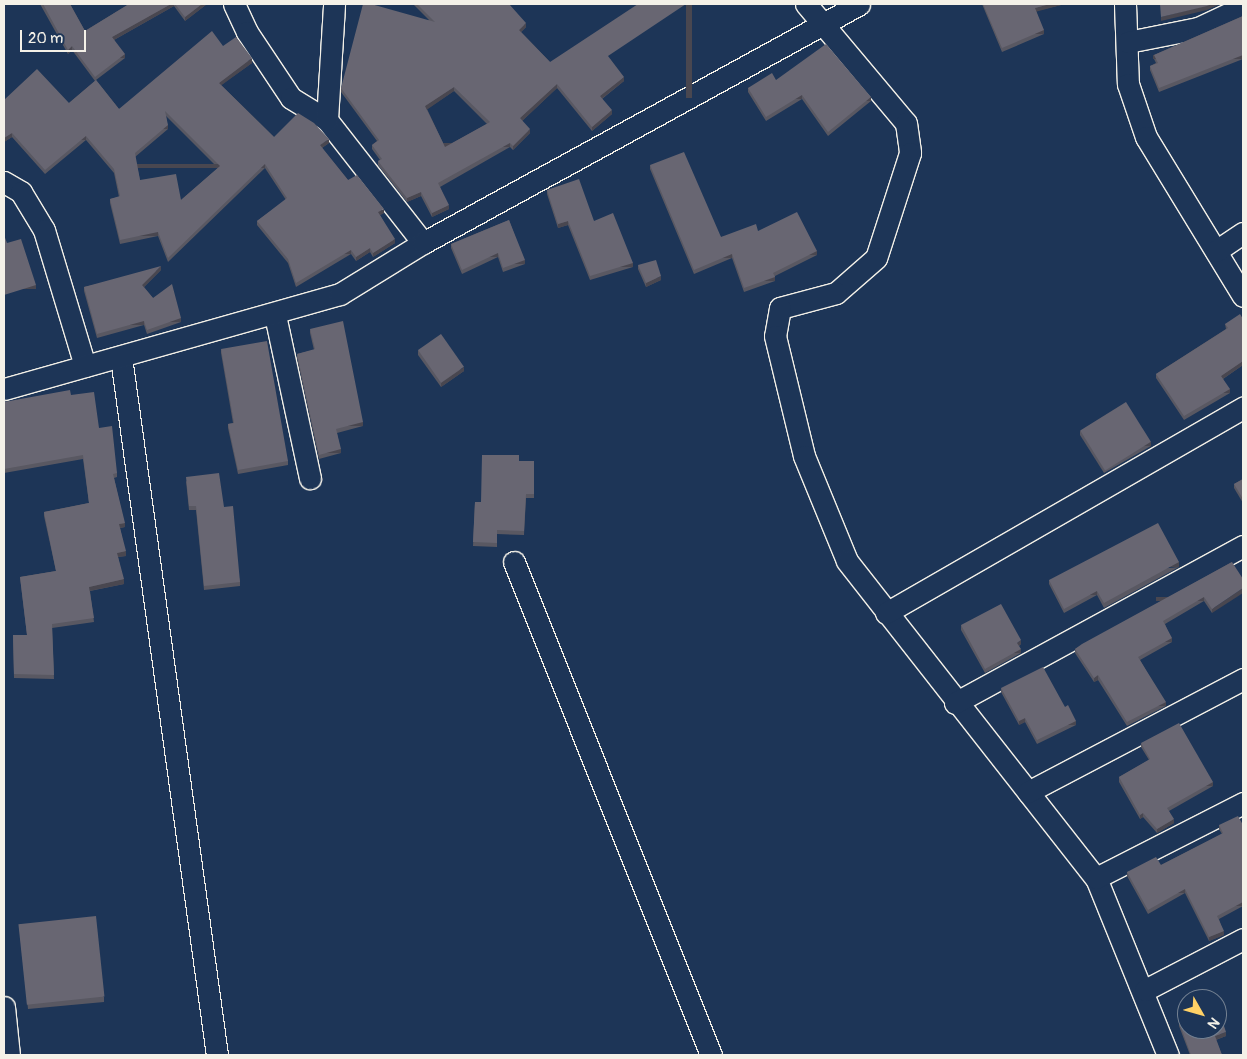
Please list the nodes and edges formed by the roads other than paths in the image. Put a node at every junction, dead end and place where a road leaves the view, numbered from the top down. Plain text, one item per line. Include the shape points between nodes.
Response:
1 (234, 4) edge
2 (334, 4) edge
3 (806, 4) edge
4 (859, 4) edge
5 (1125, 4) edge
6 (1243, 7) edge
7 (825, 23) junction
8 (1128, 42) junction
9 (327, 120) junction
10 (4, 182) edge
11 (1243, 232) edge
12 (423, 243) junction
13 (1216, 251) junction
14 (1243, 296) edge
15 (275, 315) junction
16 (121, 357) junction
17 (86, 366) junction
18 (4, 389) edge
19 (1243, 408) edge
20 (310, 478) dead end
21 (1243, 546) edge
22 (514, 562) dead end
23 (886, 613) junction
24 (1243, 679) edge
25 (955, 703) junction
26 (1028, 792) junction
27 (1243, 803) edge
28 (1096, 878) junction
29 (1243, 939) edge
30 (1145, 990) junction
31 (4, 1007) edge
32 (9, 1055) edge
33 (217, 1055) edge
34 (711, 1055) edge
35 (1168, 1055) edge

1 - 9 street via 247,32 291,98
2 - 9 street
3 - 7 street
4 - 7 street
5 - 8 street
6 - 8 street via 1198,28
7 - 12 street
7 - 23 street via 906,123 910,153 876,258 836,293 780,308 775,336 804,456 846,561
8 - 13 street via 1128,84 1146,137
9 - 12 street
10 - 17 street via 21,192 44,230
11 - 13 street
12 - 15 street via 340,294
13 - 14 street
15 - 16 street
15 - 20 street
16 - 17 street
16 - 33 street
17 - 18 street
19 - 23 street
21 - 25 street
22 - 34 street
23 - 25 street
24 - 26 street
25 - 26 street
26 - 28 street
27 - 28 street
28 - 30 street
29 - 30 street
30 - 35 street
31 - 32 street

